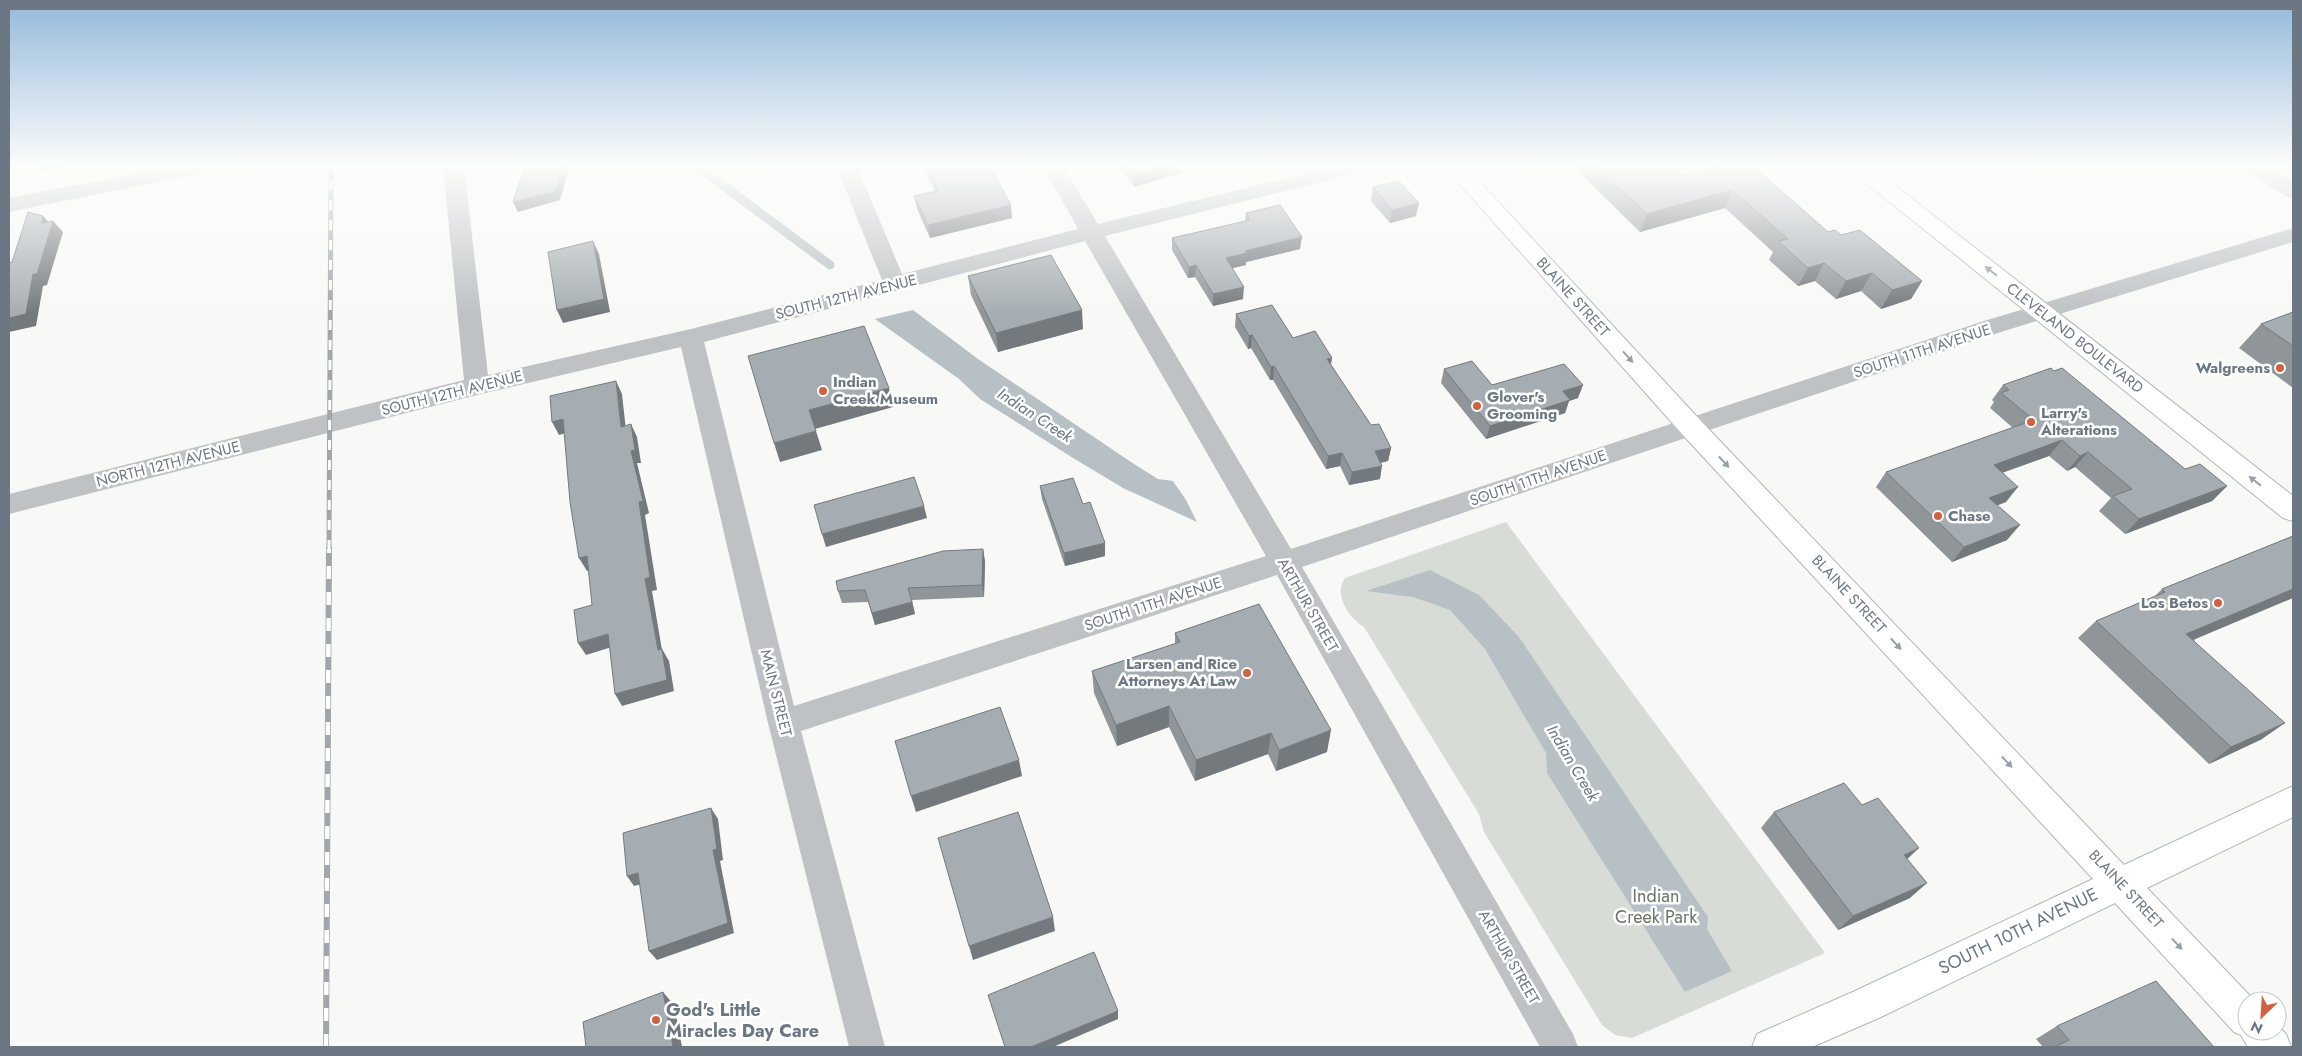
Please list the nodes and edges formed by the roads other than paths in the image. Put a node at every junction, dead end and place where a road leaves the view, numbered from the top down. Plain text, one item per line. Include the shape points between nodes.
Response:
1 (458, 215) edge
2 (866, 215) edge
3 (1083, 215) edge
4 (1161, 215) edge
5 (1499, 215) edge
6 (1921, 215) edge
7 (1093, 232) junction
8 (2293, 235) edge
9 (894, 284) junction
10 (2042, 311) junction
11 (691, 336) junction
12 (477, 386) junction
13 (328, 425) joint
14 (1691, 427) junction
15 (9, 504) edge
16 (2293, 511) edge
17 (1284, 562) junction
18 (783, 723) junction
19 (2293, 801) edge
20 (2120, 882) junction
21 (2237, 1009) edge
22 (867, 1047) edge
23 (1560, 1047) edge
24 (1770, 1047) edge

1 - 12 street
2 - 9 street
3 - 7 street, ARTHUR STREET
4 - 7 street, SOUTH 12TH AVENUE
5 -> 14 main road, BLAINE STREET
10 -> 6 main road, CLEVELAND BOULEVARD
7 - 9 street, SOUTH 12TH AVENUE
7 - 17 street, ARTHUR STREET
8 - 10 street, SOUTH 11TH AVENUE
9 - 11 street, SOUTH 12TH AVENUE
10 - 14 street, SOUTH 11TH AVENUE
16 -> 10 main road, CLEVELAND BOULEVARD
11 - 12 street, SOUTH 12TH AVENUE
11 - 18 street, MAIN STREET
12 - 13 street, SOUTH 12TH AVENUE
13 - 15 street, NORTH 12TH AVENUE
14 - 17 street, SOUTH 11TH AVENUE
14 -> 20 main road, BLAINE STREET
17 - 18 street, SOUTH 11TH AVENUE
17 - 23 street, ARTHUR STREET
18 - 22 street, MAIN STREET
19 - 20 main road, SOUTH 10TH AVENUE
20 -> 21 main road, BLAINE STREET
20 - 24 main road, SOUTH 10TH AVENUE via 1868,1004

